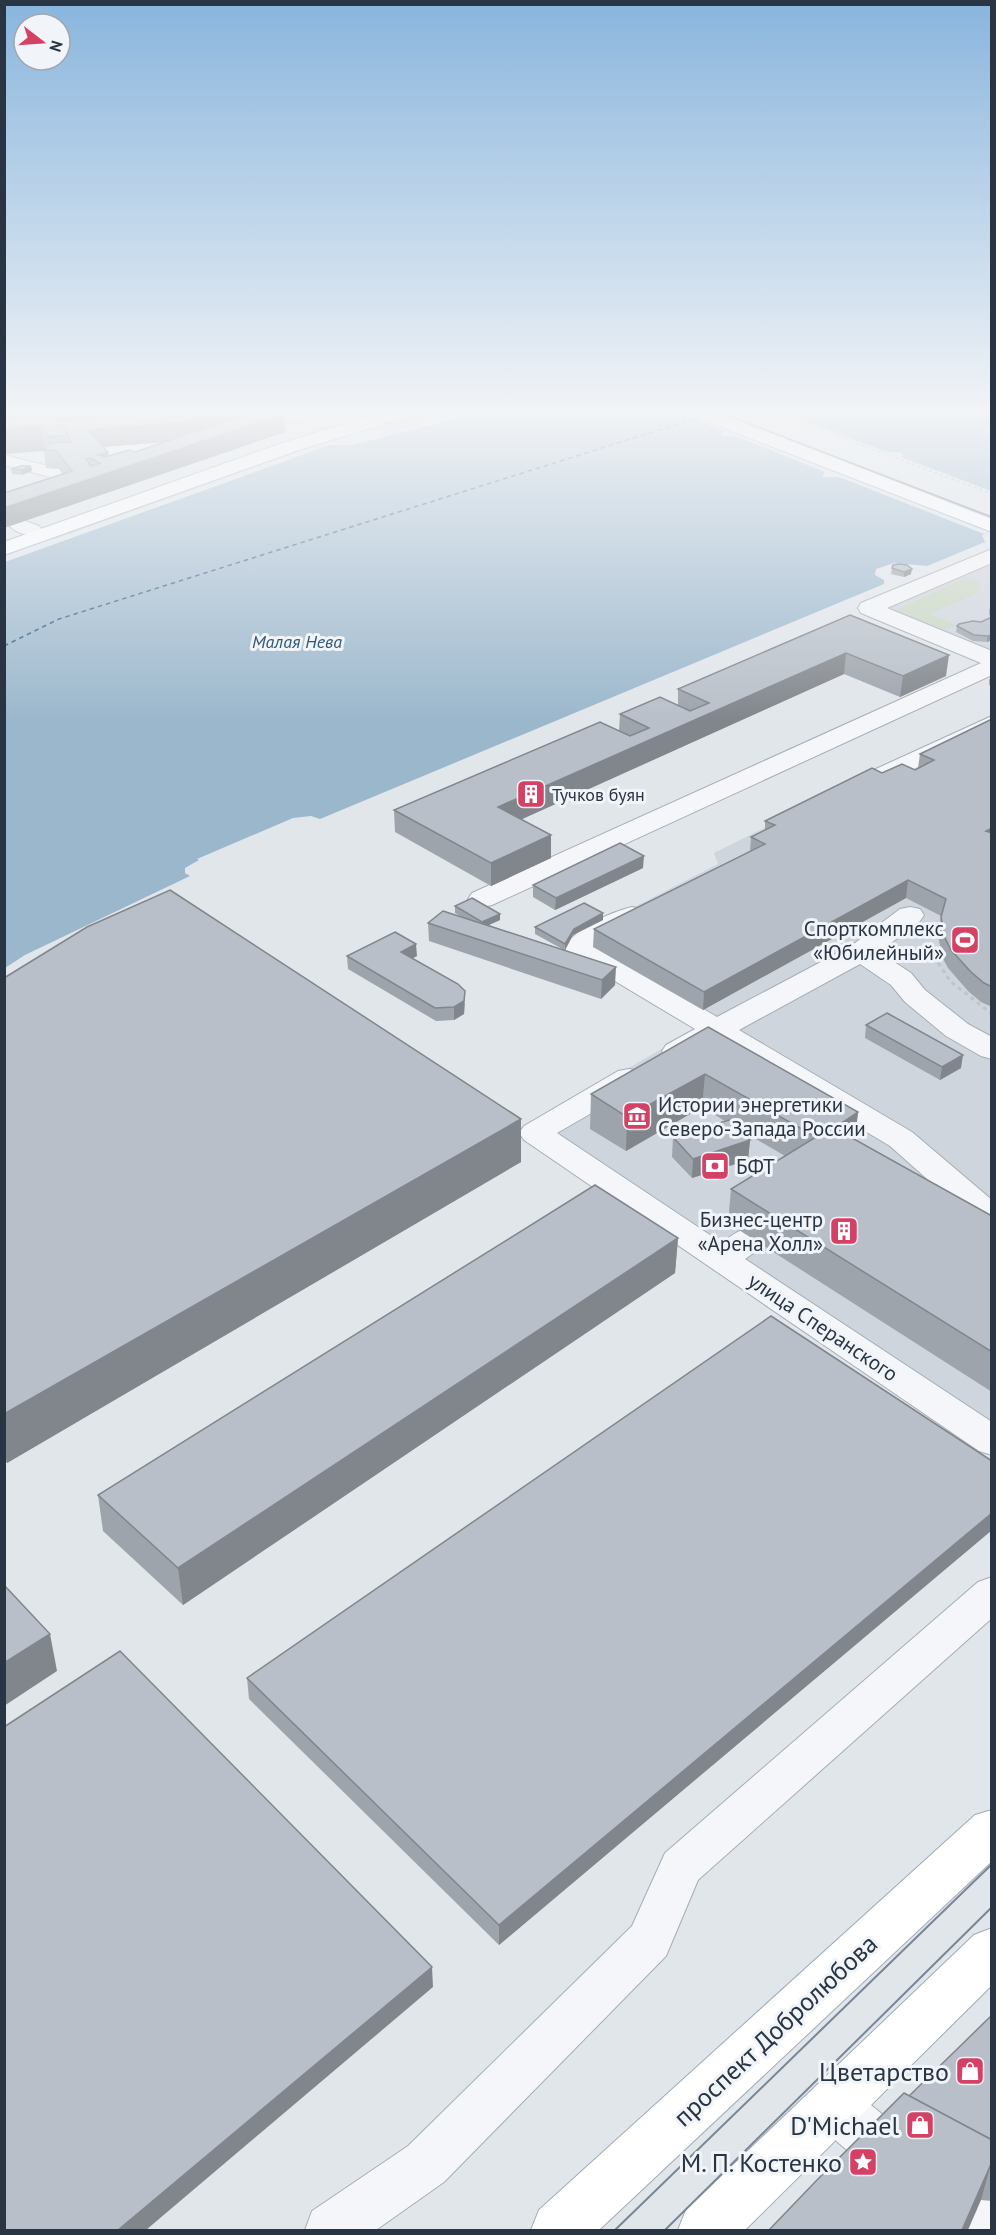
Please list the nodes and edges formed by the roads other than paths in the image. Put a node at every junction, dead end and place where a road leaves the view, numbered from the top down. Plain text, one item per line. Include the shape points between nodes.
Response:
1 (67, 513) edge
2 (91, 513) edge
3 (959, 513) edge
4 (992, 526) edge
5 (4, 539) edge
6 (4, 549) edge
7 (992, 555) edge
8 (992, 659) edge
9 (992, 666) edge
10 (992, 723) edge
11 (841, 795) edge
12 (482, 899) dead end
13 (650, 905) edge
14 (910, 915) dead end
15 (861, 951) junction
16 (714, 1030) junction
17 (992, 1050) edge
18 (901, 1138) junction
19 (874, 1156) edge
20 (992, 1218) edge
21 (751, 1238) dead end
22 (722, 1259) junction
23 (992, 1441) edge
24 (992, 1593) edge
25 (992, 1830) edge
26 (992, 1951) edge
27 (832, 2105) junction
28 (880, 2145) edge
29 (331, 2230) edge
30 (560, 2230) edge
31 (706, 2230) edge

1 - 5 main road via 25,527
2 - 6 main road
3 - 4 main road
7 - 8 street via 868,608
9 - 12 street
10 - 11 street
13 - 16 street via 578,947
14 - 15 street
15 - 16 street
15 - 17 street via 900,979 957,1030
16 - 18 street
16 - 22 street, улица Сперанского via 535,1133
18 - 19 street
18 - 20 street
21 - 22 street
22 - 23 street, улица Сперанского
24 - 29 street via 681,1867 649,1941 426,2164
25 - 30 main road, проспект Добролюбова
26 - 27 main road
27 - 28 street
27 - 31 main road

